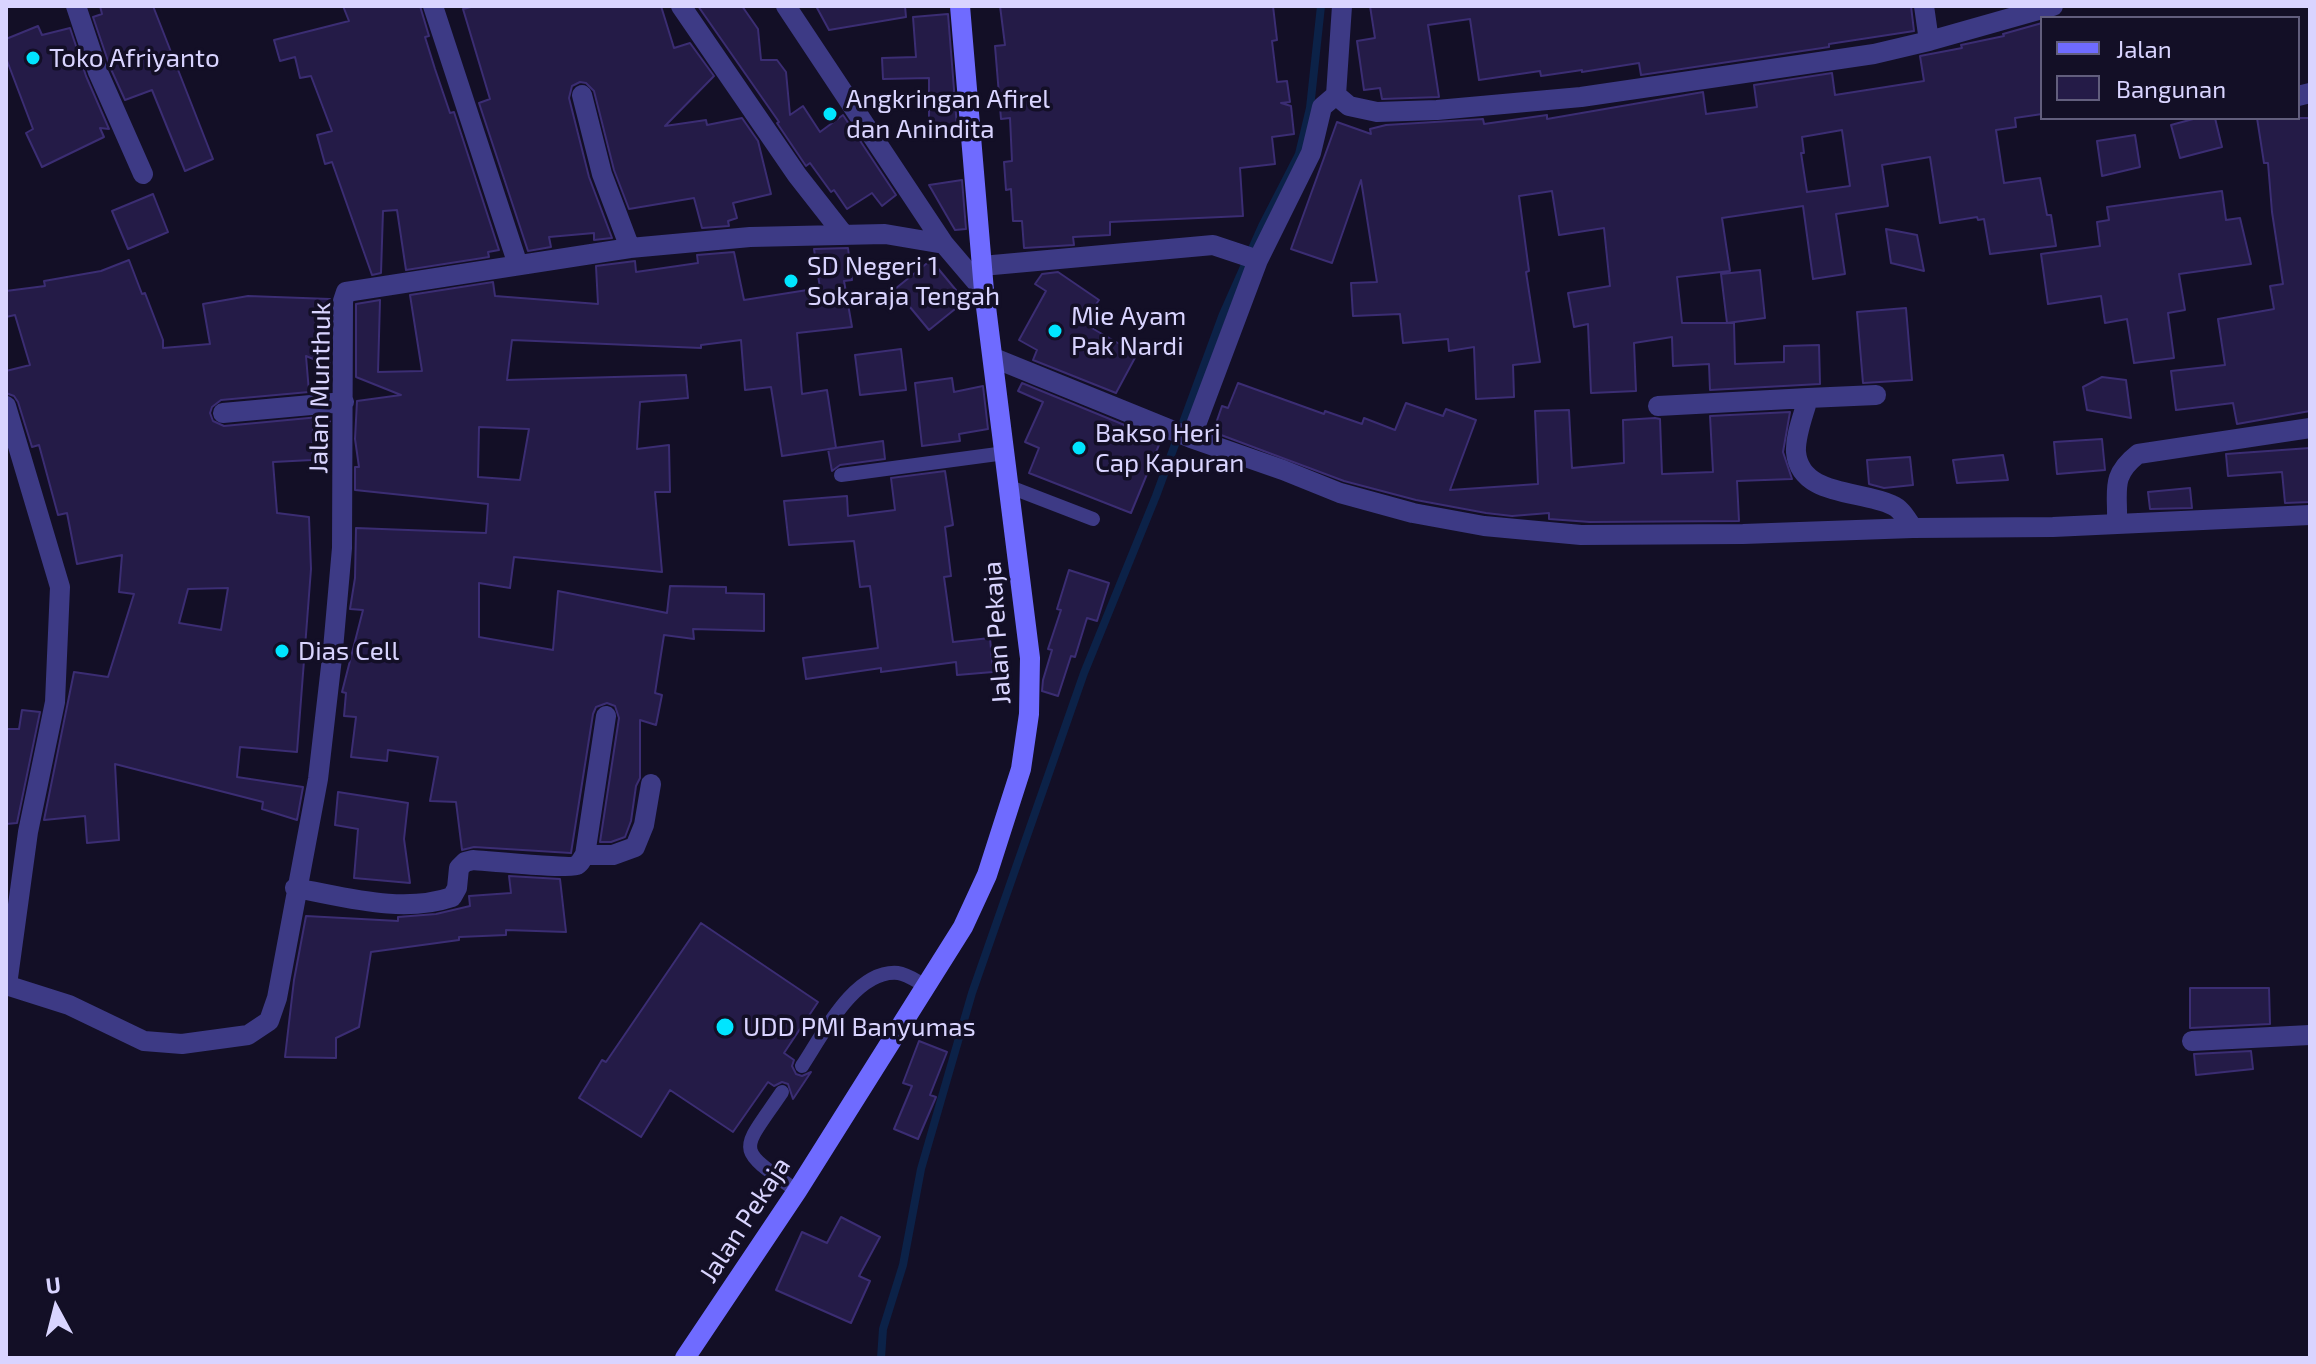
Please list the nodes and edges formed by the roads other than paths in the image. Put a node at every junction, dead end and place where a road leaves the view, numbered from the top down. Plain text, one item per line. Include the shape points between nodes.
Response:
1 (76, 6) edge
2 (433, 6) edge
3 (681, 6) edge
4 (786, 6) edge
5 (960, 6) edge
6 (1342, 6) edge
7 (1924, 6) edge
8 (2053, 6) edge
9 (1929, 41) junction
10 (582, 95) dead end
11 (1336, 95) junction
12 (143, 174) dead end
13 (844, 235) junction
14 (944, 244) junction
15 (630, 248) junction
16 (1256, 260) junction
17 (518, 265) junction
18 (982, 266) junction
19 (984, 291) junction
20 (994, 358) junction
21 (1876, 395) dead end
22 (1808, 398) junction
23 (344, 402) junction
24 (6, 406) edge
25 (1658, 406) dead end
26 (223, 413) dead end
27 (2310, 428) edge
28 (1190, 438) junction
29 (1005, 453) junction
30 (841, 475) dead end
31 (1010, 487) junction
32 (2310, 515) edge
33 (1093, 519) dead end
34 (2117, 522) junction
35 (1913, 528) junction
36 (606, 716) dead end
37 (651, 784) dead end
38 (585, 855) junction
39 (295, 888) junction
40 (6, 985) edge
41 (926, 986) junction
42 (2310, 1035) edge
43 (2192, 1041) dead end
44 (802, 1066) dead end
45 (782, 1092) dead end
46 (797, 1191) junction
47 (685, 1358) edge

1 - 12 street via 98,72
2 - 17 street
3 - 13 street
4 - 14 street
5 - 18 street, Jalan Pekaja
6 - 11 street
7 - 9 street
8 - 9 street
9 - 11 street via 1874,54 1567,98 1437,110 1377,112 1349,106
10 - 15 street via 602,174
11 - 16 street via 1322,107 1311,153
13 - 14 street, Jalan Munthuk via 885,234
13 - 15 street, Jalan Munthuk
14 - 19 street
15 - 17 street, Jalan Munthuk
16 - 18 street via 1213,245
16 - 28 street
17 - 23 street, Jalan Munthuk via 346,292
18 - 19 street, Jalan Pekaja
19 - 20 street, Jalan Pekaja
20 - 28 street
20 - 29 street, Jalan Pekaja
21 - 22 street
22 - 25 street
22 - 35 street via 1796,445 1803,473 1815,484 1894,505
23 - 26 street
23 - 39 street, Jalan Munthuk via 342,548 333,649 318,779
24 - 40 street via 60,587 55,702 28,832
27 - 34 street via 2138,454 2122,466 2118,478
28 - 35 street via 1340,493 1484,526 1581,535
29 - 30 lane
29 - 31 street, Jalan Pekaja
31 - 33 lane
31 - 41 street, Jalan Pekaja via 1030,658 1021,769 987,875 963,927
32 - 34 street
34 - 35 street
36 - 38 street
37 - 38 street via 635,847 613,855
38 - 39 street via 577,865 565,867 465,862 452,897 438,902 372,902
39 - 40 street, Jalan Munthuk via 277,998 269,1021 248,1035 182,1044 144,1041 69,1005
41 - 44 lane via 900,973 865,983 851,994
41 - 46 street, Jalan Pekaja
42 - 43 street
45 - 46 lane via 749,1140 749,1151
46 - 47 street, Jalan Pekaja

